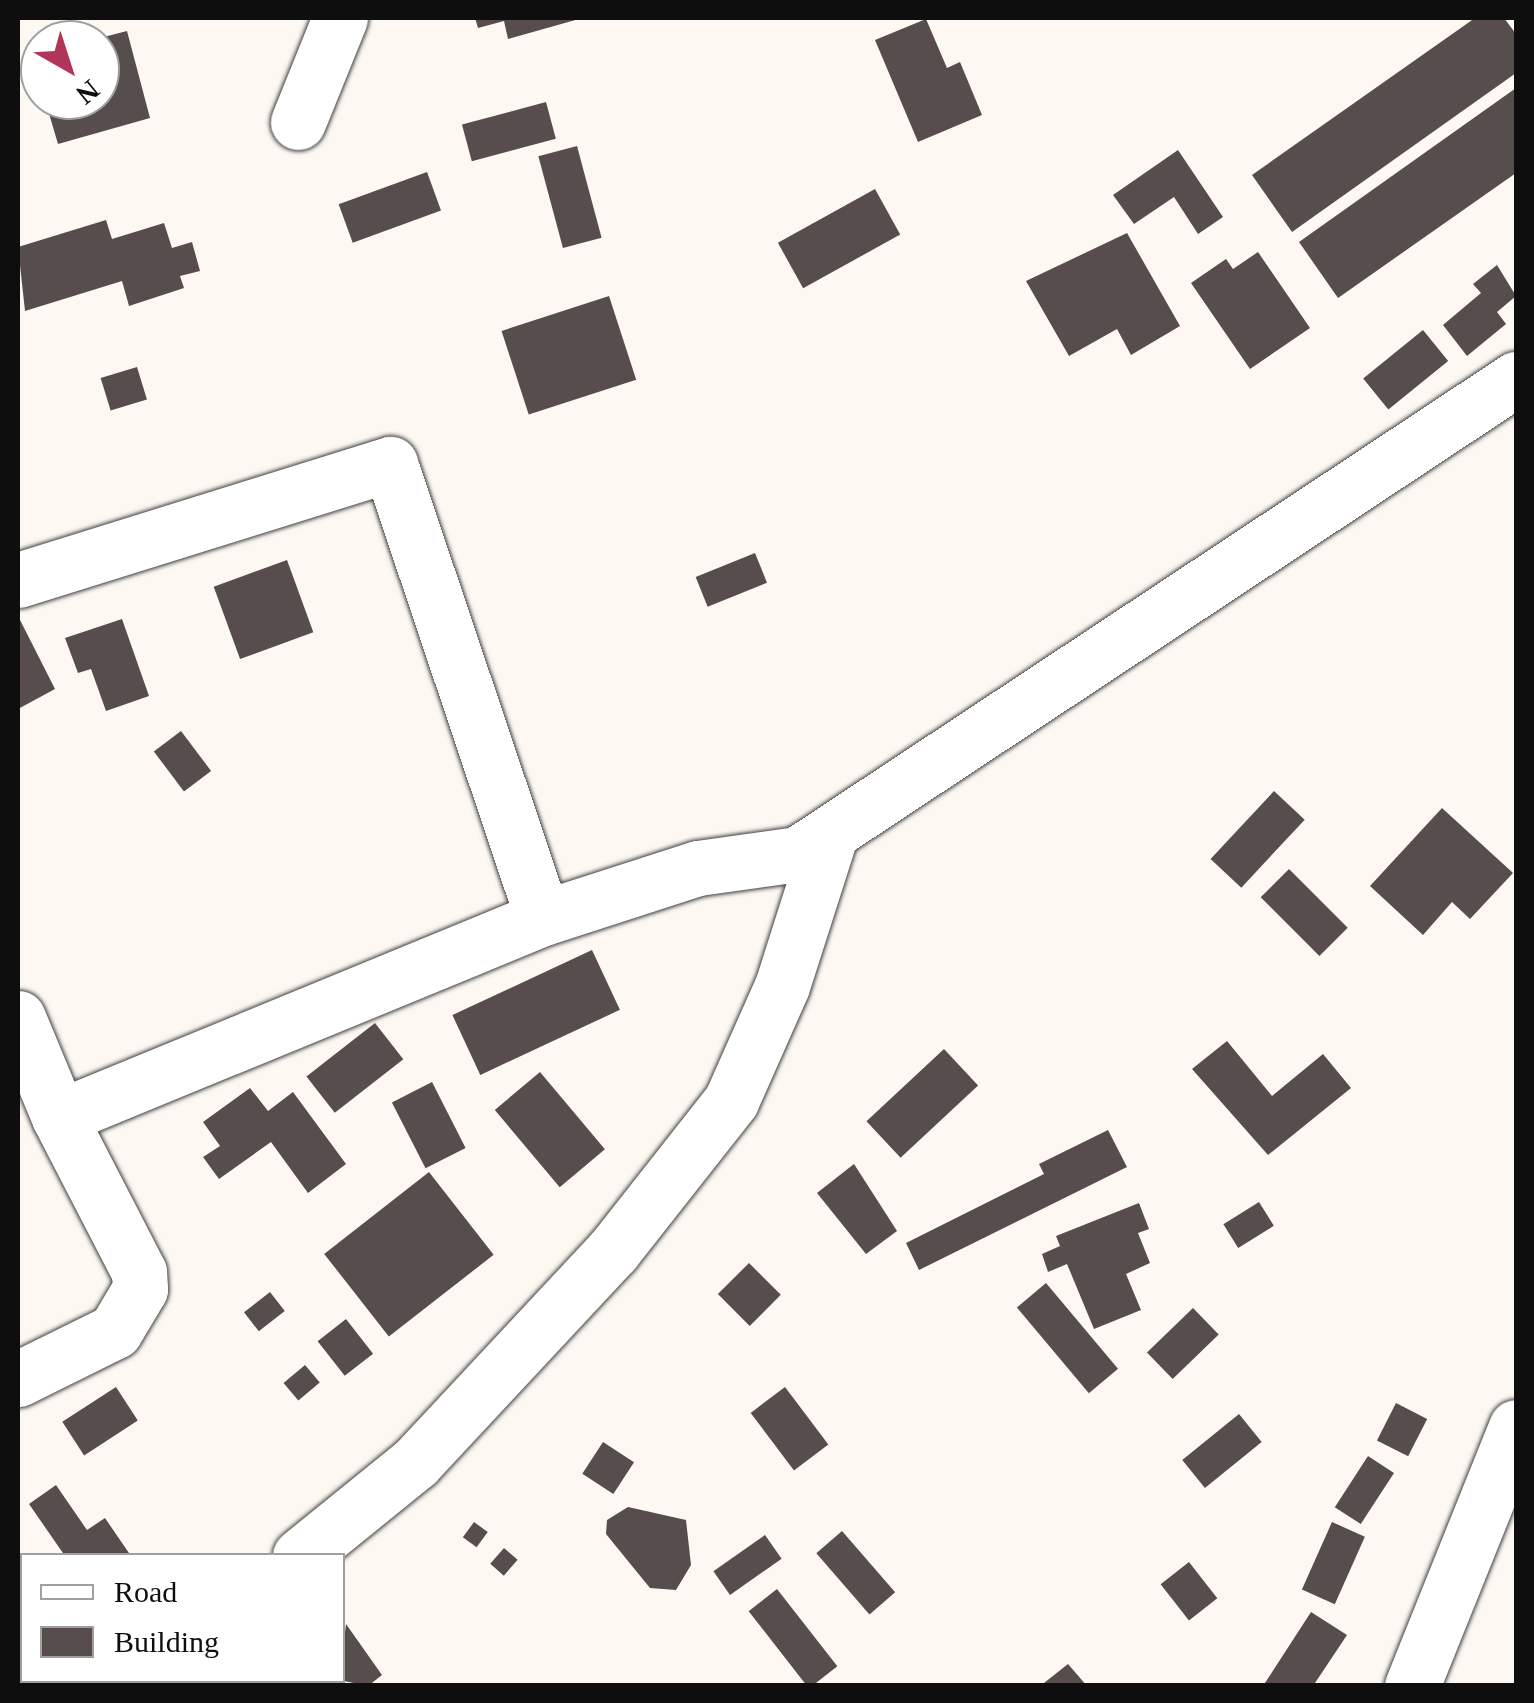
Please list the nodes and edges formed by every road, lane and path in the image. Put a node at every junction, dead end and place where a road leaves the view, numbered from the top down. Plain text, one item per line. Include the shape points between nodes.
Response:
1 (340, 18) edge
2 (298, 122) dead end
3 (1516, 379) edge
4 (18, 580) edge
5 (829, 839) junction
6 (543, 918) junction
7 (18, 1018) edge
8 (59, 1118) junction
9 (18, 1379) edge
10 (1516, 1427) edge
11 (304, 1553) edge
12 (1412, 1686) edge

1 - 2 street
3 - 5 street
4 - 6 street via 390,464
5 - 6 street via 763,864 698,868
5 - 11 street via 782,986 732,1101 613,1251 416,1462
6 - 8 street
7 - 8 street
8 - 9 street via 138,1272 140,1289 114,1332
10 - 12 street

